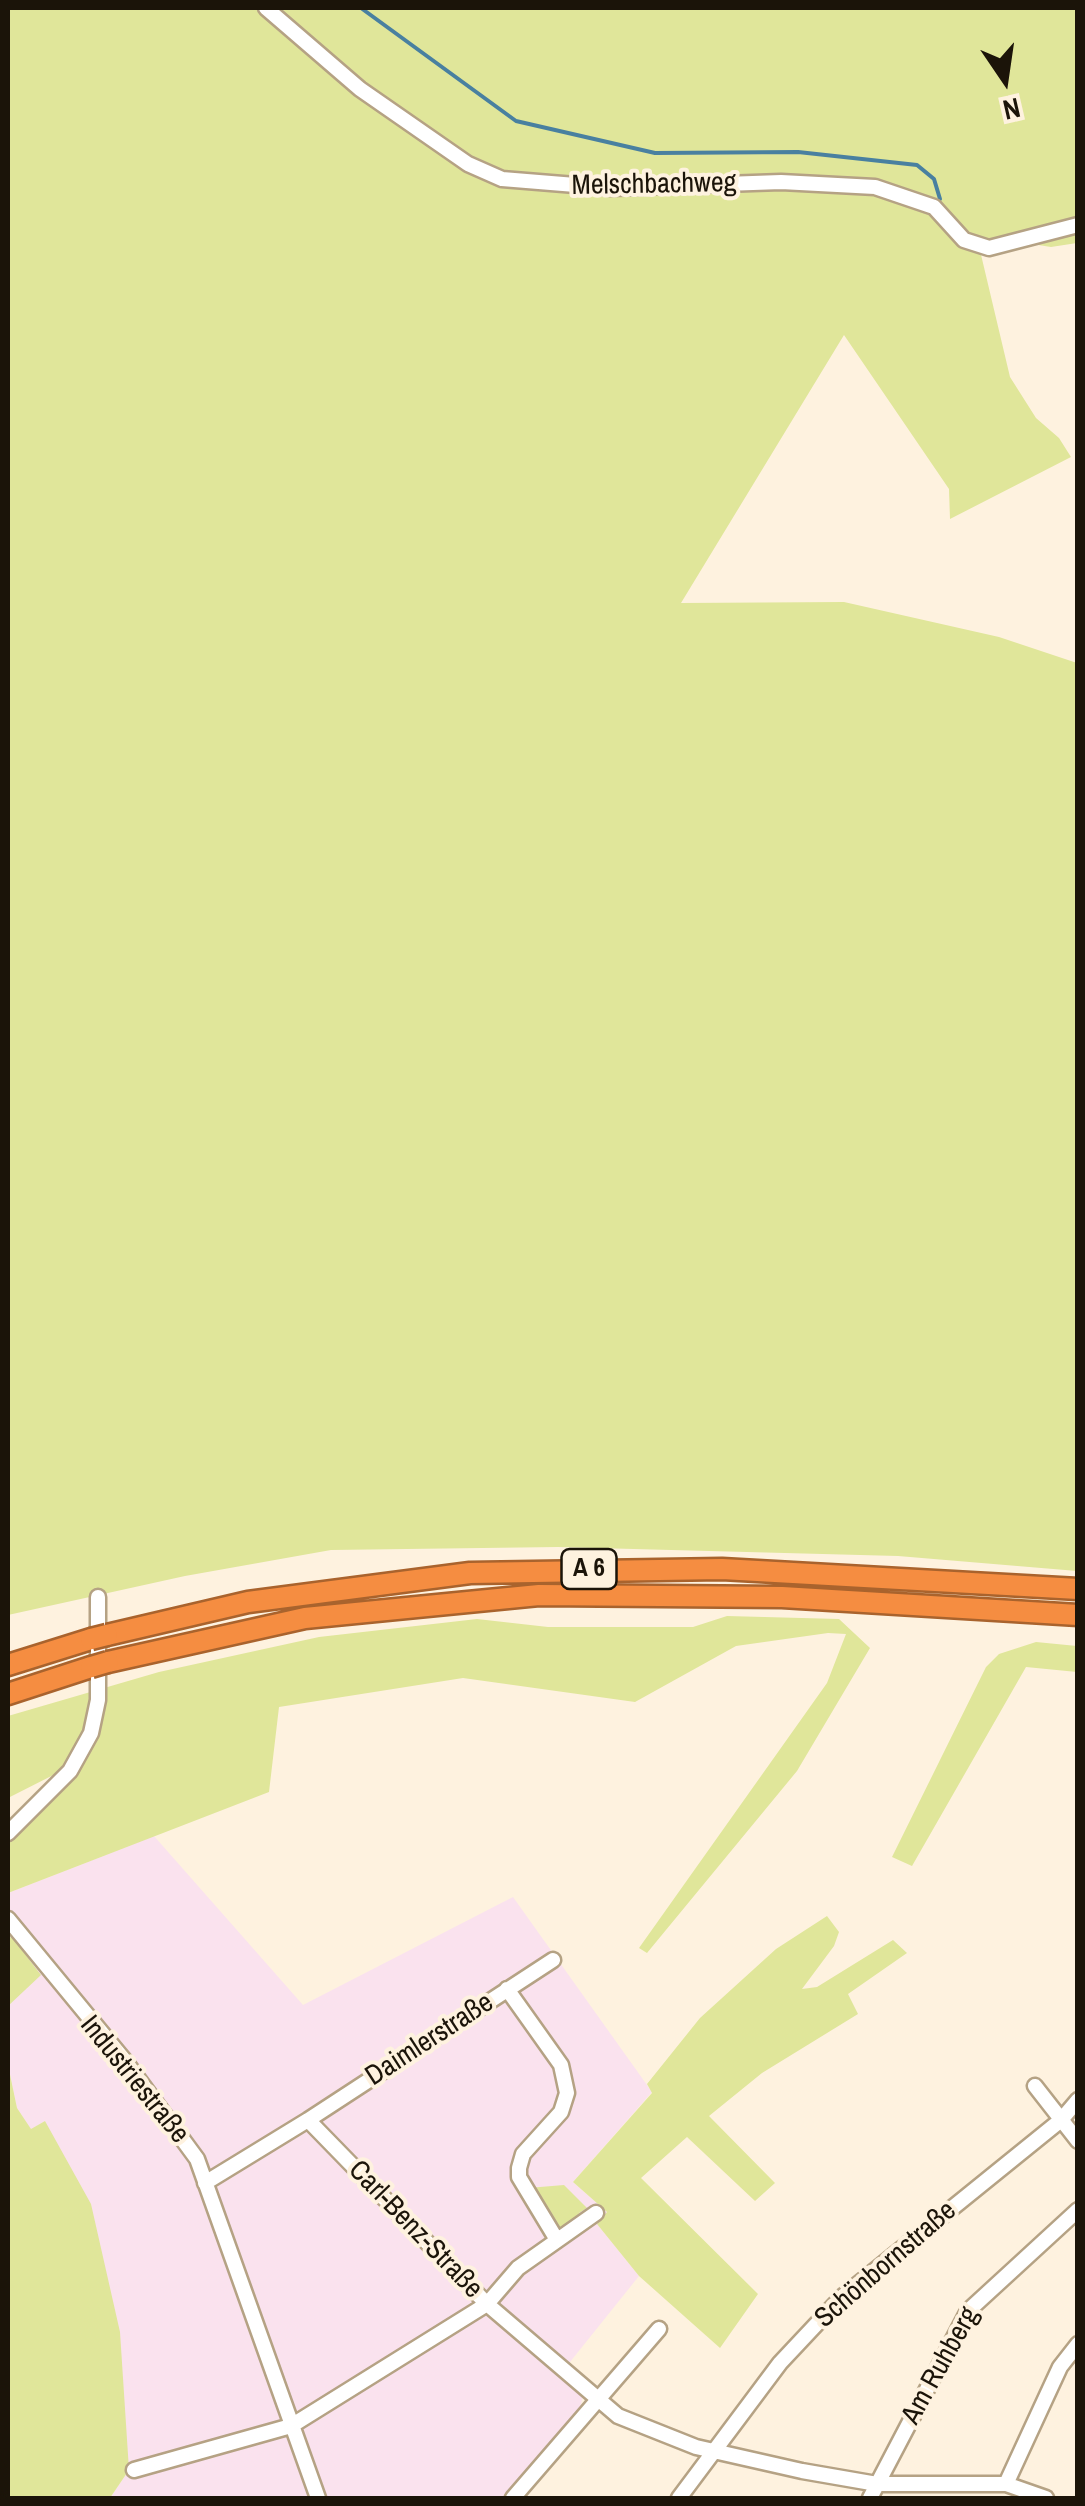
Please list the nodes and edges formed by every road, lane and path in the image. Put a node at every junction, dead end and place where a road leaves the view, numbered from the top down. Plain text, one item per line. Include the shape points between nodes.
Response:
1 (266, 8) edge
2 (1078, 225) edge
3 (1078, 1589) edge
4 (98, 1597) dead end
5 (1078, 1614) edge
6 (8, 1665) edge
7 (8, 1694) edge
8 (8, 1833) edge
9 (8, 1919) edge
10 (553, 1960) dead end
11 (507, 1990) junction
12 (1035, 2086) dead end
13 (1078, 2100) edge
14 (308, 2120) junction
15 (1061, 2120) junction
16 (1078, 2140) edge
17 (204, 2182) junction
18 (1078, 2210) edge
19 (596, 2213) dead end
20 (557, 2240) junction
21 (487, 2304) junction
22 (659, 2329) dead end
23 (1078, 2344) edge
24 (598, 2399) junction
25 (291, 2426) junction
26 (713, 2450) junction
27 (134, 2470) dead end
28 (878, 2484) junction
29 (1006, 2484) junction
30 (318, 2498) edge
31 (514, 2498) edge
32 (678, 2498) edge
33 (870, 2498) edge
34 (1046, 2498) edge

1 - 2 street, Melschbachweg via 360,89 468,164 502,179 612,188 781,182 874,188 934,206 964,240 989,248
3 - 6 highway, A 6 via 722,1569 470,1573 301,1593 99,1637
4 - 8 street via 98,1700 91,1732 70,1771
5 - 7 highway, A 6 via 782,1597 539,1595 305,1618 100,1664
9 - 17 street, Industriestraße via 125,2061 196,2159
10 - 11 street, Daimlerstraße
11 - 14 street, Daimlerstraße
11 - 20 street via 562,2065 561,2112 523,2154 519,2168
12 - 15 street
13 - 15 street, Schönbornstraße
14 - 17 street
14 - 21 street, Carl-Benz-Straße
15 - 16 street
15 - 26 street, Schönbornstraße via 841,2298
17 - 25 street, Industriestraße
18 - 28 street, Am Ruhberg via 968,2311
19 - 20 street
20 - 21 street via 518,2268
21 - 24 street
21 - 25 street, Carl-Benz-Straße
22 - 24 street
23 - 29 street via 1060,2367
24 - 26 street via 642,2428
24 - 31 street
25 - 27 street
25 - 30 street, Industriestraße
26 - 28 street
26 - 32 street, Schönbornstraße
28 - 29 street
28 - 33 street, Am Ruhberg
29 - 34 street

